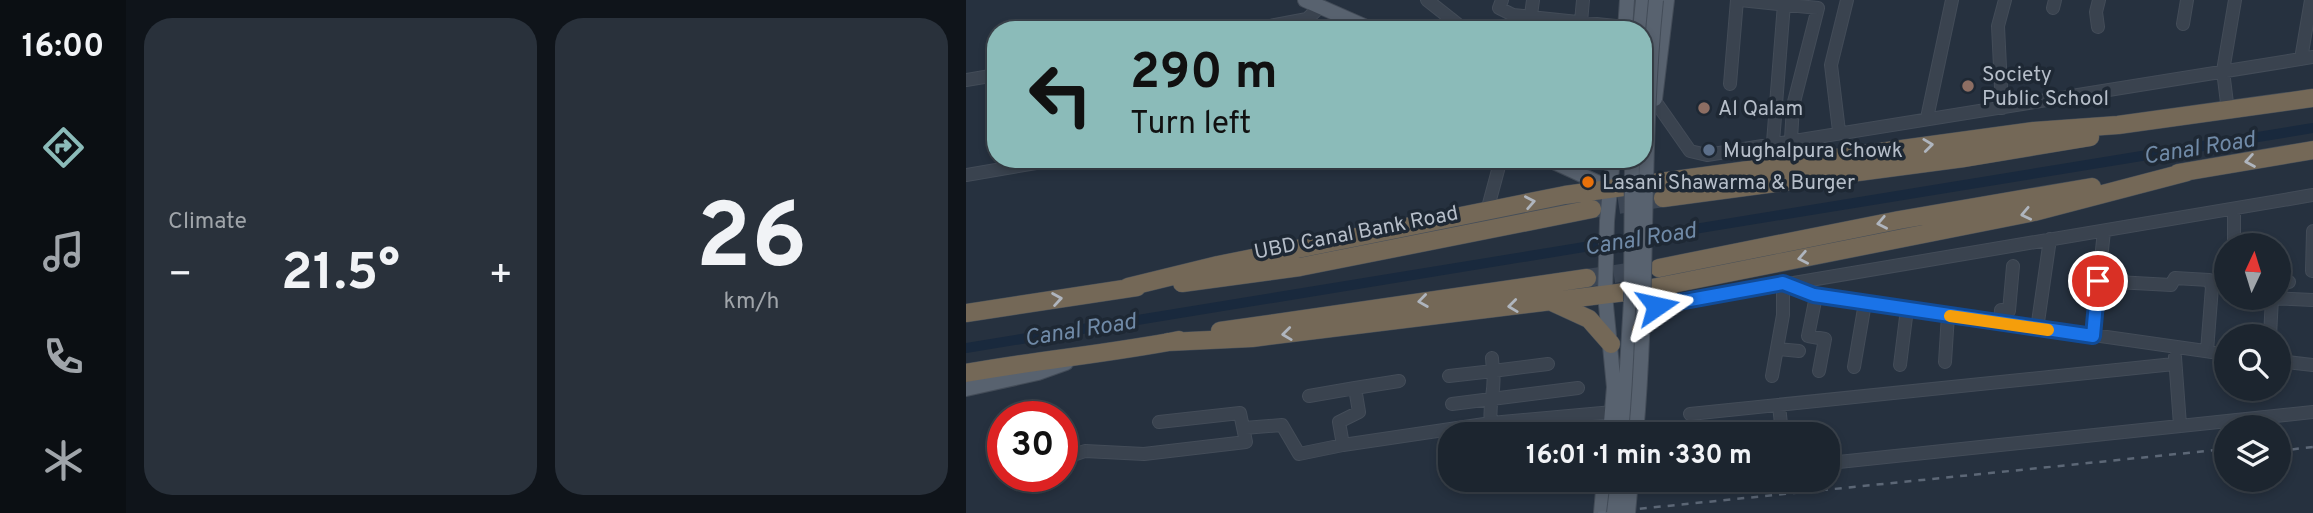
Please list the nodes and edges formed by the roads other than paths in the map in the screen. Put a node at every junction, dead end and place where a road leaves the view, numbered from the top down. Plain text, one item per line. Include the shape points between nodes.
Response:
1 (1304, 0) edge
2 (1427, 0) edge
3 (1502, 0) edge
4 (1533, 0) edge
5 (1583, 0) edge
6 (1627, 0) edge
7 (1643, 0) edge
8 (1656, 0) edge
9 (1667, 0) edge
10 (1738, 0) edge
11 (1847, 0) edge
12 (1952, 0) edge
13 (2005, 0) edge
14 (2099, 0) edge
15 (2187, 0) edge
16 (2235, 0) edge
17 (2311, 0) edge
18 (1784, 5) junction
19 (1321, 6) junction
20 (1296, 21) edge
21 (1354, 21) edge
22 (1454, 21) edge
23 (1526, 21) edge
24 (1530, 21) edge
25 (1581, 21) edge
26 (1626, 21) edge
27 (1641, 21) edge
28 (2183, 24) dead end
29 (2098, 27) dead end
30 (1652, 48) edge
31 (2307, 57) edge
32 (2223, 71) junction
33 (987, 76) edge
34 (966, 80) edge
35 (1730, 85) dead end
36 (2313, 98) edge
37 (1655, 101) junction
38 (2002, 108) junction
39 (2228, 111) junction
40 (2200, 115) junction
41 (1927, 118) junction
42 (1839, 131) junction
43 (1652, 136) edge
44 (1791, 139) junction
45 (1773, 142) junction
46 (2313, 150) edge
47 (1707, 155) junction
48 (1007, 168) edge
49 (1499, 168) edge
50 (1566, 168) edge
51 (1612, 168) edge
52 (1632, 168) edge
53 (1647, 168) edge
54 (1649, 168) edge
55 (2187, 172) junction
56 (1710, 174) junction
57 (966, 175) edge
58 (1648, 183) junction
59 (1610, 188) junction
60 (2313, 195) edge
61 (1663, 198) tunnel mouth
62 (1592, 209) tunnel mouth
63 (2234, 209) junction
64 (1487, 211) junction
65 (2104, 231) junction
66 (2313, 231) edge
67 (2234, 233) edge
68 (2050, 239) junction
69 (1651, 266) junction
70 (2013, 266) dead end
71 (2312, 271) edge
72 (1587, 278) tunnel mouth
73 (2098, 281) junction
74 (1783, 283) junction
75 (1671, 285) junction
76 (1128, 288) junction
77 (1642, 290) junction
78 (1605, 295) junction
79 (1816, 296) junction
80 (2291, 299) edge
81 (2312, 300) edge
82 (1551, 302) junction
83 (1865, 303) junction
84 (1657, 306) junction
85 (1907, 309) junction
86 (966, 311) edge
87 (1948, 315) junction
88 (2000, 323) junction
89 (2037, 329) junction
90 (1641, 330) junction
91 (2093, 336) junction
92 (1168, 342) junction
93 (1611, 344) junction
94 (2176, 346) junction
95 (1777, 349) junction
96 (1799, 351) dead end
97 (2207, 351) junction
98 (2214, 352) edge
99 (1087, 355) junction
100 (1945, 362) dead end
101 (2291, 362) edge
102 (2174, 363) junction
103 (1548, 364) dead end
104 (1493, 365) junction
105 (1899, 365) dead end
106 (2313, 365) edge
107 (1854, 367) dead end
108 (1819, 371) dead end
109 (966, 373) edge
110 (1449, 376) dead end
111 (1773, 376) dead end
112 (1399, 381) dead end
113 (1355, 388) junction
114 (1578, 388) dead end
115 (966, 389) edge
116 (1309, 396) dead end
117 (1489, 400) junction
118 (1452, 404) dead end
119 (1779, 405) junction
120 (1612, 412) junction
121 (2313, 412) edge
122 (1690, 414) dead end
123 (1159, 422) dead end
124 (1491, 422) edge
125 (1502, 422) edge
126 (1611, 422) edge
127 (1624, 422) edge
128 (1637, 422) edge
129 (1638, 422) edge
130 (1781, 422) edge
131 (2180, 425) junction
132 (1244, 428) junction
133 (1438, 431) edge
134 (1343, 445) junction
135 (1078, 453) edge
136 (1840, 462) edge
137 (1604, 492) edge
138 (1613, 492) edge
139 (1634, 492) edge
140 (1605, 511) edge
141 (1632, 511) edge

1 - 19 main road
2 - 22 street
3 - 23 street via 1499,8
4 - 24 street
5 - 25 street
6 - 26 main road
7 - 27 main road
8 - 30 main road, bridge
9 - 37 main road
10 - 18 street
10 - 35 street
11 - 42 street via 1831,65
12 - 41 street
13 - 38 street via 1998,26
14 - 29 street
15 - 28 street
16 - 32 street
17 - 31 street
18 - 44 street via 1818,8 1793,106
18 - 45 street
19 - 20 street via 1307,19
19 - 21 main road
31 - 32 street
32 - 38 street
32 - 39 street
33 - 34 street
36 - 39 highway
37 - 43 main road
37 - 47 street via 1690,150
38 - 41 street
39 - 40 highway
56 -> 40 highway via 2034,131
40 - 61 highway via 1964,158
41 - 42 street
42 - 44 street
44 - 45 street
45 - 47 street
46 -> 55 highway
47 - 56 street
48 - 57 street
49 - 64 street
50 - 59 main road
51 - 59 main road
52 - 127 main road, bridge
53 - 129 main road, bridge
54 - 58 main road
55 -> 69 highway
55 -> 75 highway via 2034,212
56 - 58 highway
58 - 59 highway
58 - 69 main road, bridge
64 -> 59 highway
59 - 78 main road
60 - 63 street
62 - 76 highway, UBD Canal Bank Road via 1300,267
63 - 65 street
63 - 67 street
64 - 76 highway via 1218,265
65 - 68 street
65 - 73 street
66 - 71 street
68 - 74 street
68 - 89 street
69 - 77 main road
70 - 88 street via 2009,311 2001,310
72 -> 92 highway via 1272,321
73 - 91 street
73 - 97 street via 2171,285 2175,278 2209,280
74 - 79 street
74 - 84 street
74 - 95 street
75 - 77 highway
75 - 84 highway
86 -> 76 highway
77 - 78 highway
77 - 90 main road
78 - 82 highway
78 - 93 main road
79 - 83 street
79 - 108 street via 1808,336 1825,339
80 - 81 street
82 -> 92 highway via 1252,338
82 - 93 highway via 1589,319
83 - 85 street
83 - 107 street
84 - 90 highway
85 - 87 street
85 - 105 street
87 - 88 street
87 - 100 street
88 - 89 street
89 - 91 street
90 - 128 main road
91 - 94 street
92 - 99 highway
93 - 120 main road
94 - 97 street
94 - 102 street
95 - 96 street
95 - 111 street
97 - 98 street
99 - 109 highway
99 - 115 main road via 1038,373
101 - 106 street
102 - 119 street
102 - 131 street
103 - 104 street
104 - 110 street
104 - 117 street via 1496,391
112 - 113 street
113 - 116 street
113 - 134 street via 1359,412 1339,422
114 - 117 street
117 - 118 street
117 - 124 street
119 - 122 street
119 - 130 street
120 - 125 street
120 - 126 main road
121 - 131 street
123 - 132 street via 1240,413
131 - 136 street
132 - 134 street via 1282,425 1299,454
132 - 135 street via 1245,443 1144,454
133 - 134 street
137 - 140 main road
138 - 140 main road, bridge
139 - 141 main road, bridge
140 - 141 main road

